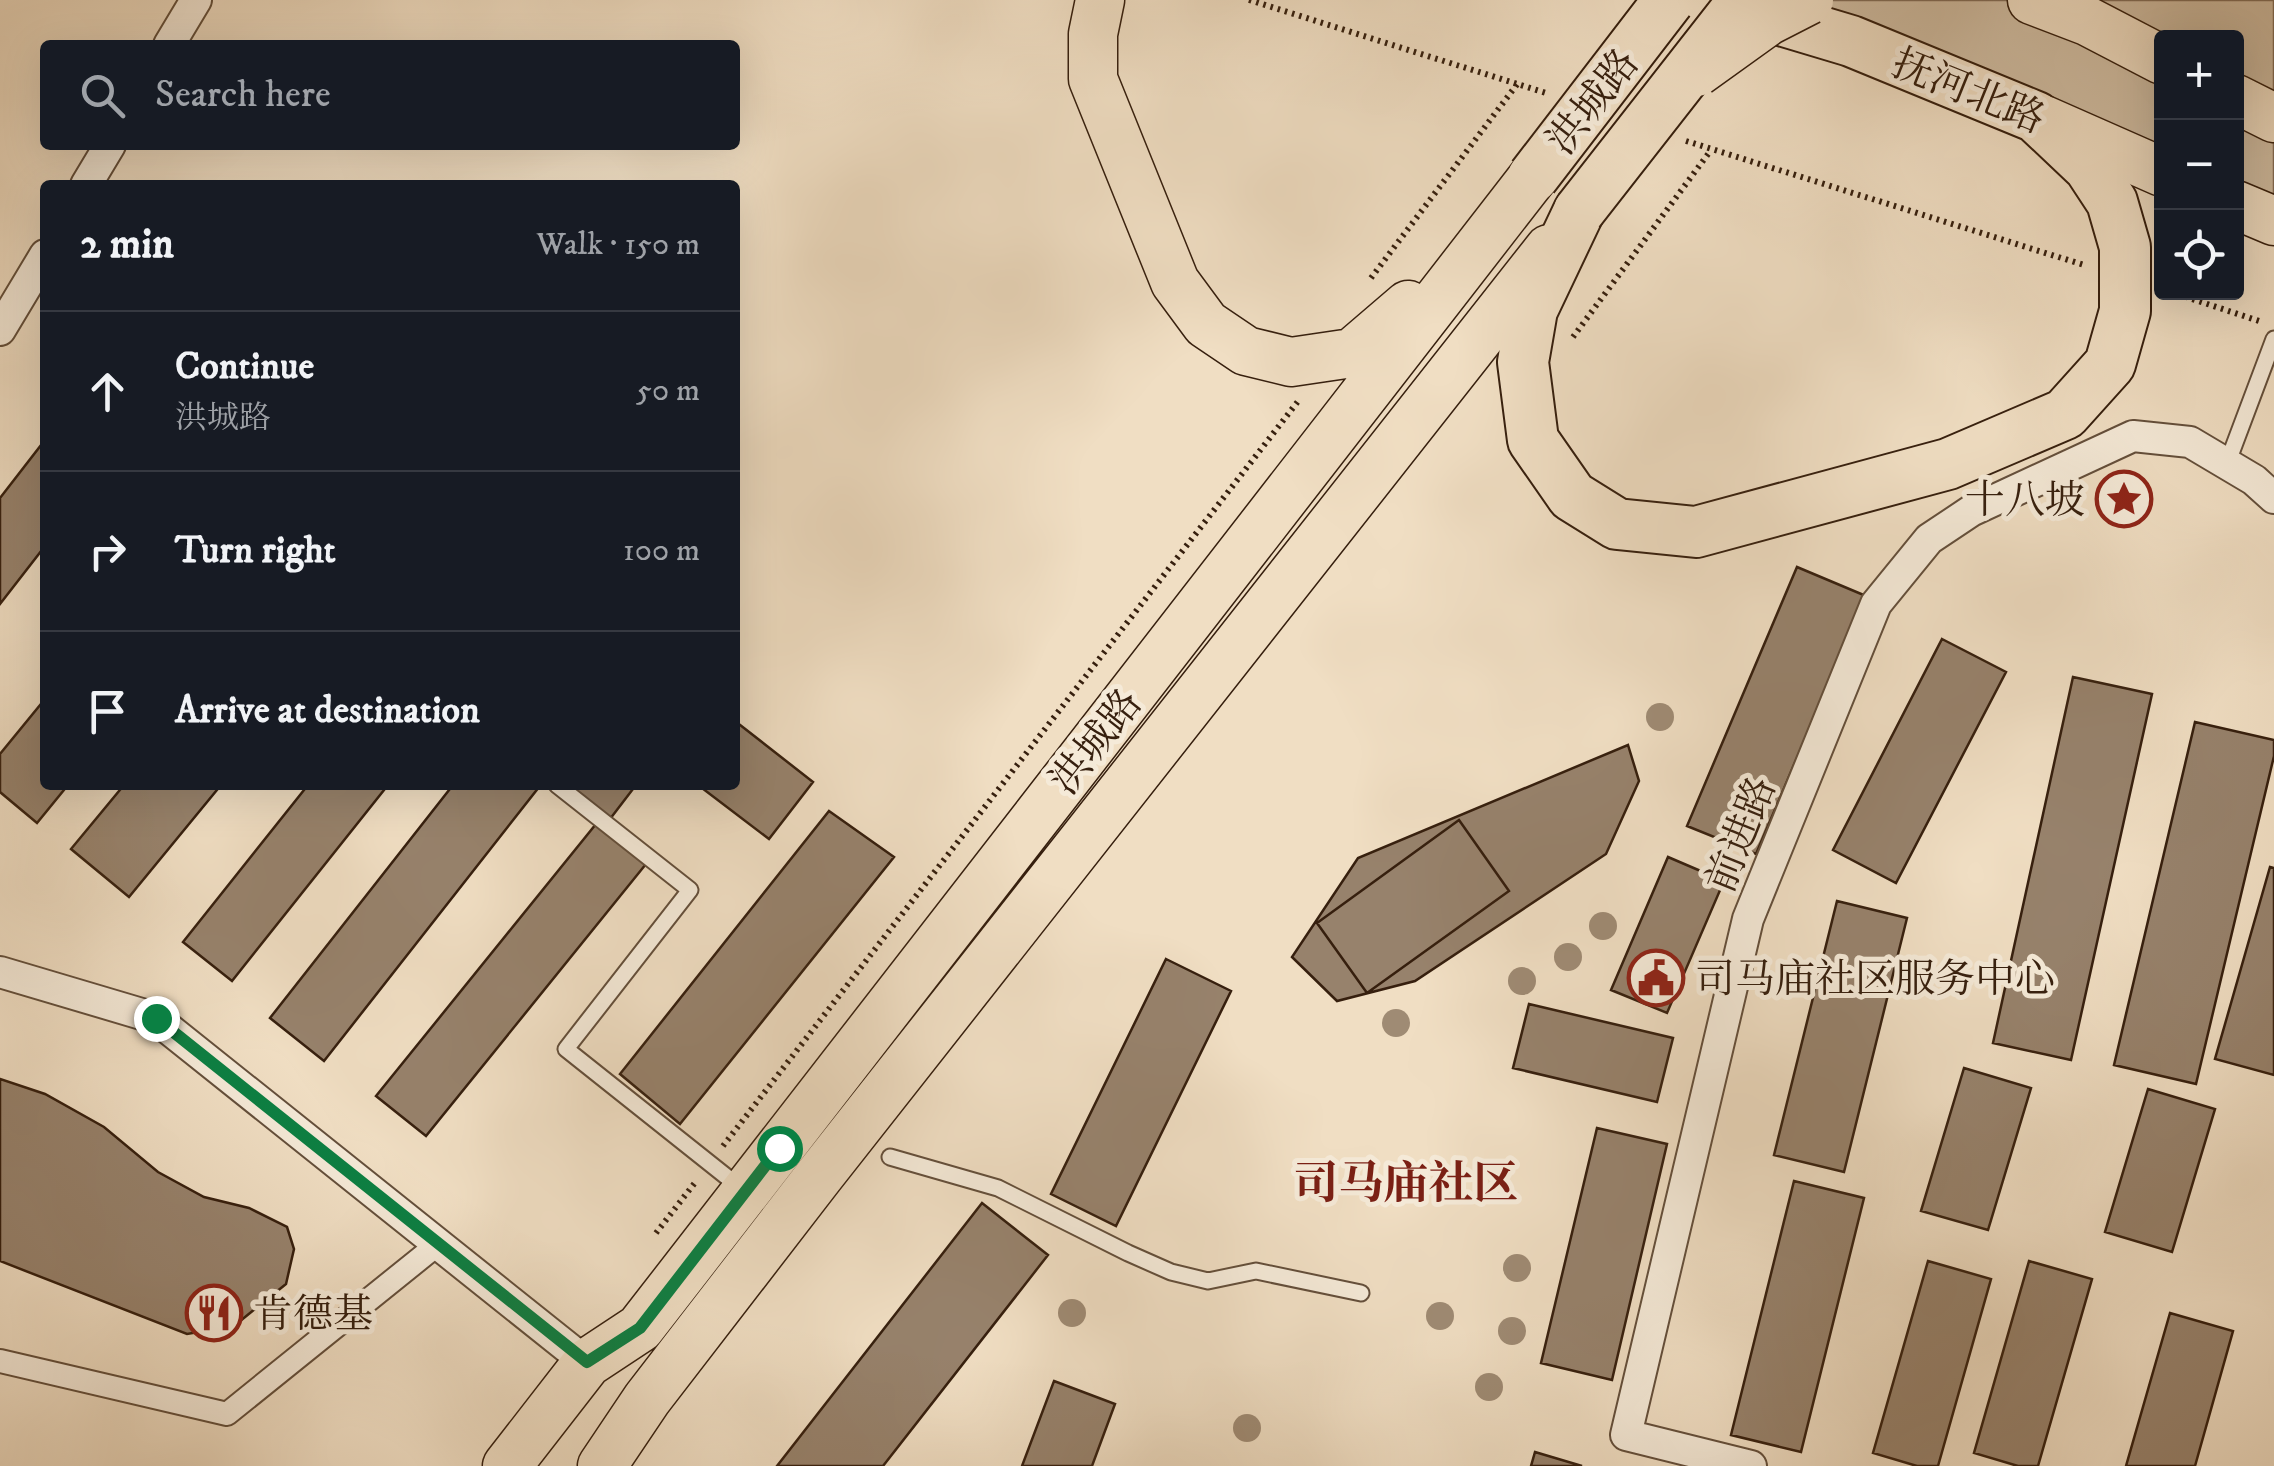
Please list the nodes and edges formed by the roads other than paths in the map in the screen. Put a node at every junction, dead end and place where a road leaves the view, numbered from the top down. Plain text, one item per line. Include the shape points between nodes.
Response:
1 (196, 0) edge
2 (1100, 0) edge
3 (1632, 0) edge
4 (1669, 0) edge
5 (1715, 0) edge
6 (1744, 0) edge
7 (1809, 0) edge
8 (2032, 0) edge
9 (173, 40) edge
10 (2154, 56) edge
11 (1621, 62) junction
12 (1674, 89) junction
13 (2244, 103) edge
14 (2036, 117) junction
15 (2274, 118) edge
16 (107, 150) edge
17 (2154, 169) edge
18 (1533, 178) junction
19 (89, 180) edge
20 (2244, 208) edge
21 (1579, 211) junction
22 (2274, 221) edge
23 (40, 262) edge
24 (0, 330) edge
25 (2274, 339) edge
26 (2227, 464) junction
27 (2274, 498) edge
28 (563, 790) edge
29 (0, 972) edge
30 (890, 1157) dead end
31 (746, 1191) junction
32 (438, 1244) junction
33 (1361, 1293) dead end
34 (0, 1361) edge
35 (587, 1362) junction
36 (507, 1466) edge
37 (602, 1466) edge
38 (1751, 1466) edge

1 - 9 street
2 - 18 main road via 1094,79 1175,282 1206,324 1246,351 1290,362 1352,352 1425,289
3 - 11 main road
4 - 11 highway, 洪城路, bridge
5 - 14 highway, 抚河北路 via 1851,41
6 - 12 highway, 洪城路, bridge
7 - 12 main road, bridge via 1768,21
8 - 10 main road
11 - 18 highway, 洪城路, bridge
12 - 21 highway, 洪城路, bridge
13 - 15 main road
14 - 17 main road, 抚河北路
14 - 21 highway via 2089,167 2112,202 2125,247 2125,311 2110,364 2066,414 1948,464 1696,532 1616,524 1572,496 1533,440 1523,362 1532,310
16 - 19 street
18 - 31 main road, 洪城路
20 - 22 main road
21 - 37 main road, 洪城路 via 808,1191
23 - 24 street
25 - 26 lane
26 - 27 street, 前进路
26 - 38 street, 前进路 via 2190,442 2134,436 1970,511 1930,540 1876,604 1748,919 1626,1435
28 - 31 lane via 690,890 566,1050
29 - 32 street via 156,1018
30 - 33 lane via 998,1188 1172,1272 1208,1281 1256,1271
31 - 35 main road, 洪城路 via 640,1328
32 - 34 street via 226,1414
32 - 35 street
35 - 36 main road, 洪城路

